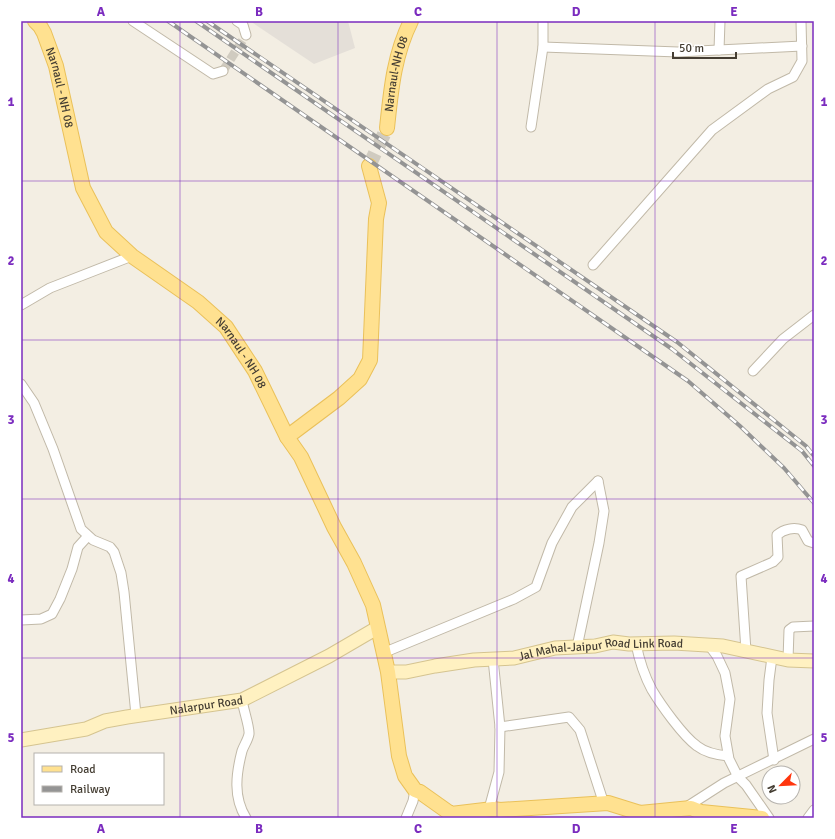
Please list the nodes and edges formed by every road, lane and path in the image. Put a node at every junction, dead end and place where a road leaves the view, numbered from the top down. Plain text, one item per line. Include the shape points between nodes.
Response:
1 (133, 21) edge
2 (237, 21) edge
3 (411, 21) edge
4 (720, 21) edge
5 (802, 21) edge
6 (543, 22) dead end
7 (39, 23) edge
8 (246, 35) dead end
9 (802, 46) junction
10 (543, 48) junction
11 (719, 50) junction
12 (223, 71) dead end
13 (387, 128) tunnel mouth
14 (530, 128) dead end
15 (369, 166) tunnel mouth
16 (132, 256) junction
17 (593, 265) dead end
18 (21, 305) edge
19 (814, 314) edge
20 (753, 370) dead end
21 (21, 384) edge
22 (287, 438) junction
23 (88, 536) junction
24 (814, 543) edge
25 (21, 620) edge
26 (814, 626) edge
27 (377, 628) junction
28 (636, 644) junction
29 (709, 646) junction
30 (577, 647) junction
31 (746, 651) junction
32 (383, 653) junction
33 (772, 657) junction
34 (493, 659) junction
35 (788, 660) junction
36 (814, 661) edge
37 (388, 672) junction
38 (242, 700) junction
39 (136, 715) junction
40 (500, 727) junction
41 (814, 739) edge
42 (21, 740) edge
43 (728, 756) junction
44 (774, 760) junction
45 (738, 777) junction
46 (415, 790) junction
47 (604, 804) junction
48 (489, 809) junction
49 (684, 809) junction
50 (814, 810) edge
51 (452, 816) edge
52 (246, 818) edge
53 (406, 818) edge
54 (762, 818) edge
55 (769, 818) edge
56 (808, 818) edge

1 - 12 street via 213,74
2 - 8 street via 243,25
3 - 13 main road, Narnaul-NH 08 via 403,36 394,69
4 - 11 street
5 - 9 street
6 - 10 street
7 - 16 main road, Narnaul - NH 08 via 56,66 83,188 106,232
9 - 11 street
9 - 17 street via 802,61 793,77 768,89 712,130
10 - 11 street via 678,52
10 - 14 street
15 - 22 main road via 379,202 376,219 370,360 360,379
16 - 18 street via 50,288
16 - 22 main road, Narnaul - NH 08 via 198,302 226,327 255,371
19 - 20 street via 783,339
21 - 23 street via 34,403 81,529
22 - 27 main road, Narnaul - NH 08 via 301,457 354,563 373,605
23 - 25 street via 78,546 72,568 52,614 41,619
23 - 39 street via 110,547 121,573
24 - 31 street via 808,541 802,530 797,528 782,531 777,535 778,557 773,562 741,576
26 - 35 street via 792,627 789,630
27 - 32 main road, Narnaul - NH 08
27 - 38 main road, Nalarpur Road via 329,656
28 - 29 main road, Jal Mahal-Jaipur Road Link Road via 674,643
28 - 30 main road, Jal Mahal-Jaipur Road Link Road via 613,642
28 - 43 street via 638,656 652,690 678,727 697,746 715,755
29 - 31 main road, Jal Mahal-Jaipur Road Link Road
29 - 43 street via 725,673 730,699 725,736
30 - 32 street via 604,511 598,481 572,507 552,543 536,587 514,599
30 - 34 main road, Jal Mahal-Jaipur Road Link Road via 555,648 514,658
31 - 33 main road, Jal Mahal-Jaipur Road Link Road
32 - 37 main road, Narnaul - NH 08
33 - 35 main road, Jal Mahal-Jaipur Road Link Road
33 - 44 street via 767,713
34 - 37 main road, Jal Mahal-Jaipur Road Link Road via 406,672
34 - 40 street
35 - 36 main road, Jal Mahal-Jaipur Road Link Road
37 - 46 main road, Narnaul - NH 08 via 400,756 405,776
38 - 39 main road, Nalarpur Road
38 - 52 street via 249,732 237,774 237,796
39 - 42 main road, Nalarpur Road via 105,721 86,729
40 - 47 street via 568,717 580,730
40 - 48 street via 499,772
41 - 44 street
43 - 45 street
44 - 45 street
45 - 49 street
45 - 55 street
46 - 51 main road
46 - 53 street
47 - 48 main road
47 - 49 main road via 640,813
48 - 51 main road
49 - 54 main road
50 - 56 street

